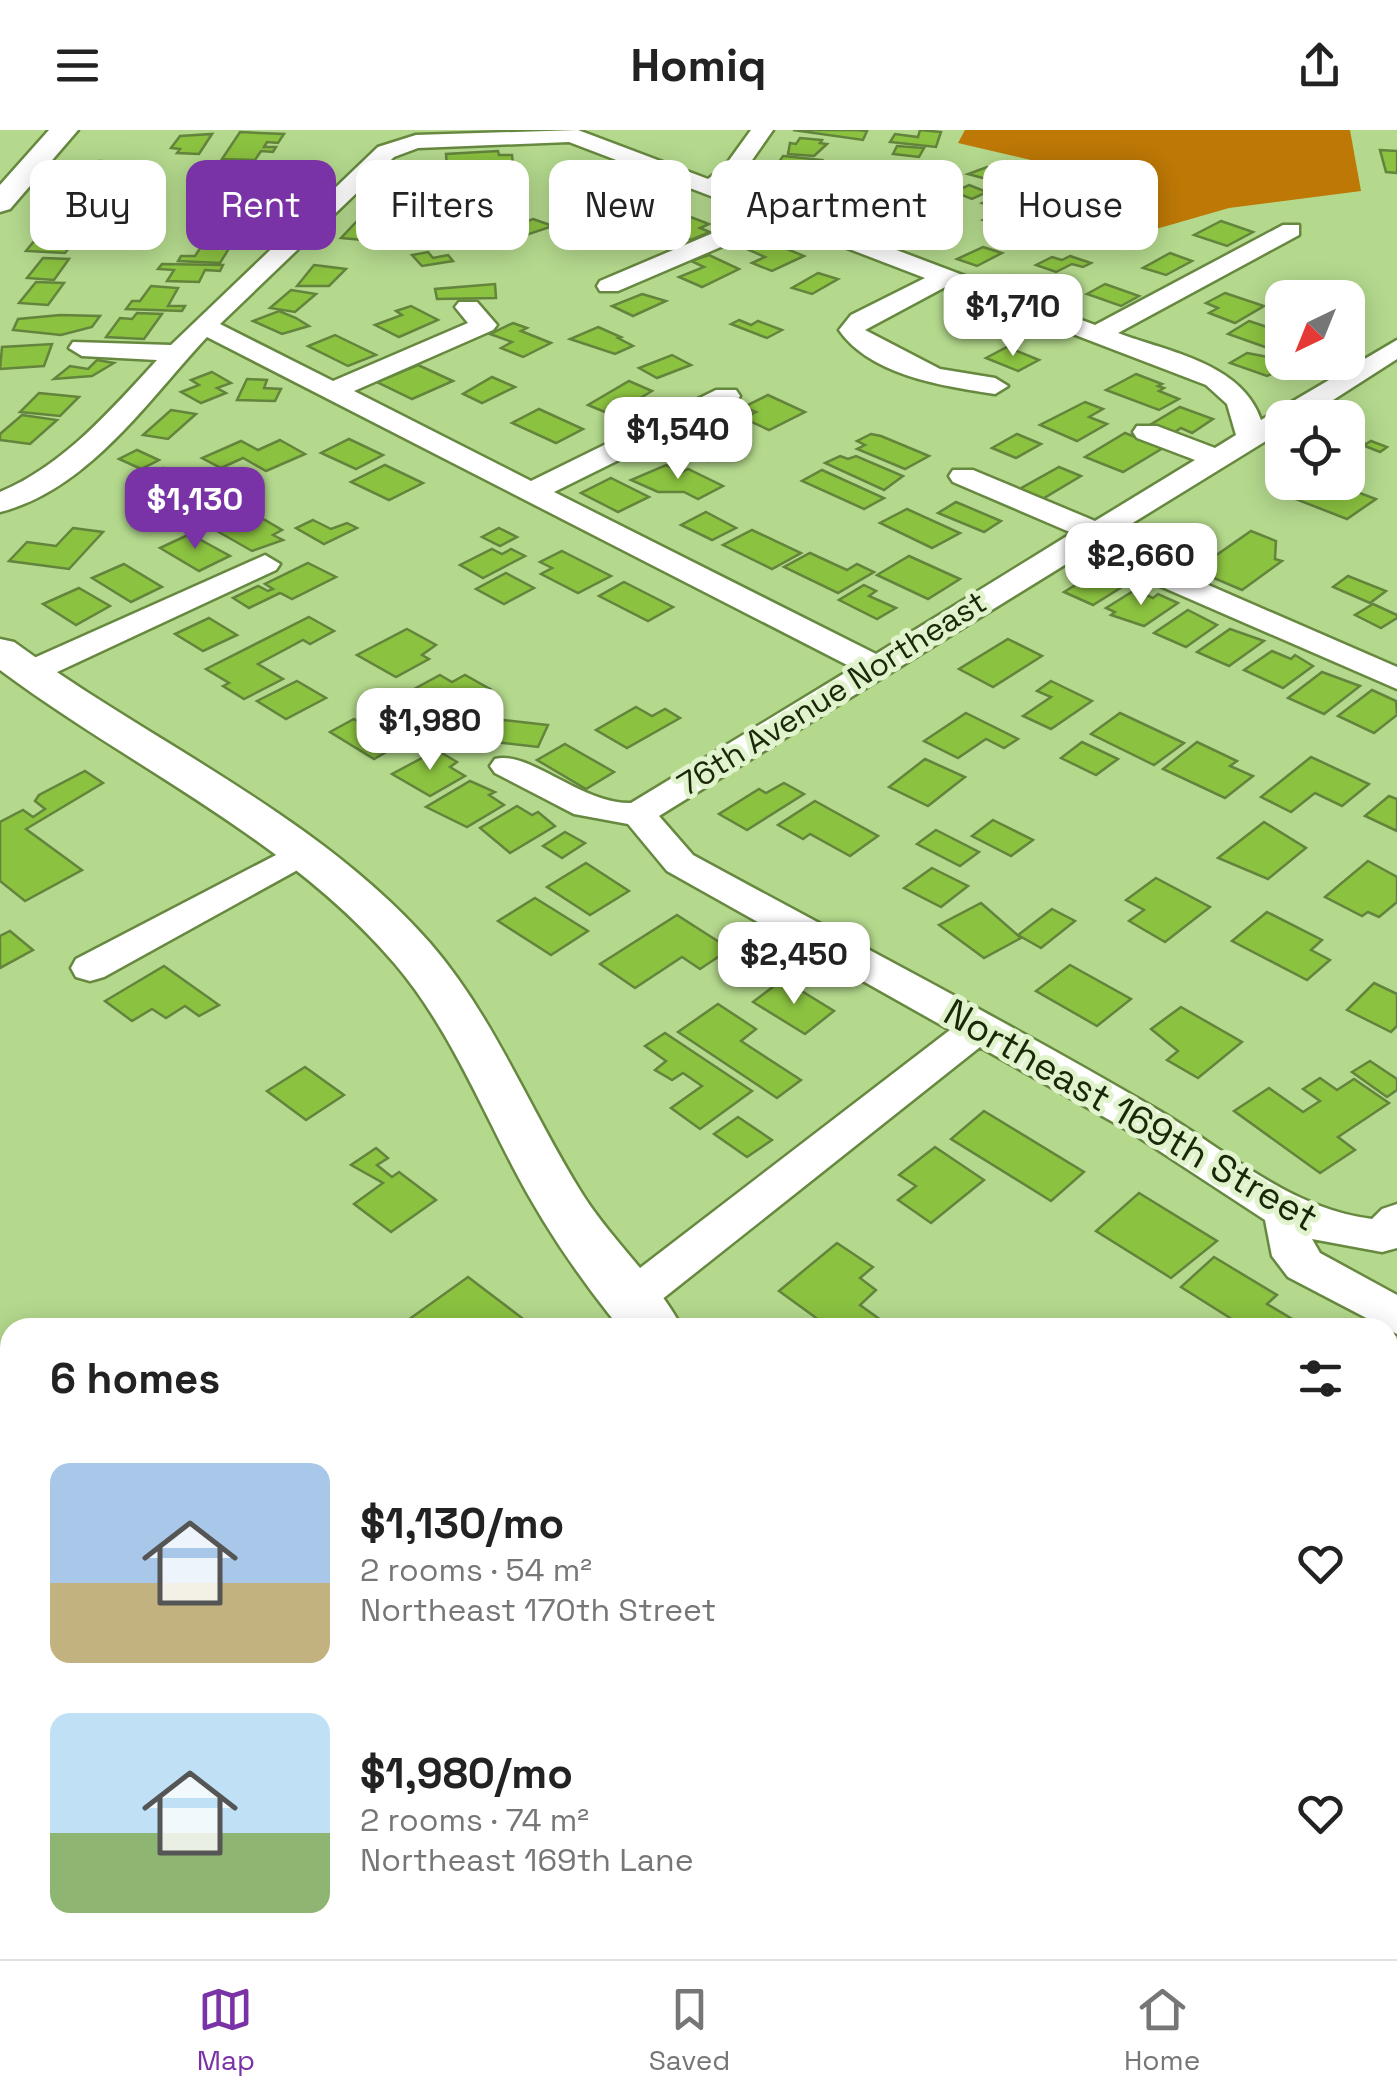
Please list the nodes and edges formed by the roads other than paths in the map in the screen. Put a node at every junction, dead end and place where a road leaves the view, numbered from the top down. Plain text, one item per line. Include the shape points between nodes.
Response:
1 (64, 130) edge
2 (762, 130) edge
3 (565, 133) edge
4 (740, 160) edge
5 (711, 188) edge
6 (2, 197) edge
7 (1291, 230) dead end
8 (711, 243) edge
9 (877, 250) edge
10 (948, 276) junction
11 (609, 286) dead end
12 (468, 307) dead end
13 (204, 326) junction
14 (1099, 333) junction
15 (82, 348) dead end
16 (1397, 348) edge
17 (177, 353) junction
18 (995, 386) dead end
19 (332, 391) junction
20 (726, 396) dead end
21 (1313, 400) edge
22 (1265, 430) edge
23 (1146, 432) dead end
24 (1250, 439) junction
25 (1217, 458) junction
26 (963, 476) dead end
27 (531, 492) junction
28 (0, 504) edge
29 (1087, 535) junction
30 (265, 564) dead end
31 (14, 662) edge
32 (876, 667) junction
33 (1397, 679) edge
34 (507, 766) dead end
35 (640, 813) junction
36 (299, 854) junction
37 (90, 968) dead end
38 (980, 1027) junction
39 (1285, 1212) junction
40 (1390, 1228) edge
41 (642, 1314) edge
42 (1397, 1316) edge

1 - 6 main road
2 - 4 street
3 - 5 street
3 - 13 street via 416,142 386,152
7 - 14 street
8 - 11 street
9 - 10 street
10 - 14 street
10 - 18 street via 852,330 933,376
12 - 19 street via 484,325
13 - 17 street
13 - 19 street
14 - 24 street via 1234,392
15 - 17 street
16 - 21 street, 76th Avenue Northeast
17 - 28 street via 56,476
19 - 27 street
20 - 27 street
22 - 24 street, 76th Avenue Northeast
23 - 25 street
24 - 25 street, 76th Avenue Northeast
25 - 29 street, 76th Avenue Northeast
26 - 29 street
27 - 32 street
29 - 32 street, 76th Avenue Northeast
29 - 33 street
30 - 31 street
31 - 36 main road
32 - 35 street, 76th Avenue Northeast
34 - 35 street via 587,808 612,816
35 - 38 street, Northeast 169th Street via 680,862
36 - 37 street
36 - 41 main road via 376,917 443,993 478,1044 559,1201
38 - 39 street, Northeast 169th Street
38 - 41 street
39 - 40 street, Northeast 169th Street via 1338,1232
39 - 42 street via 1294,1256

